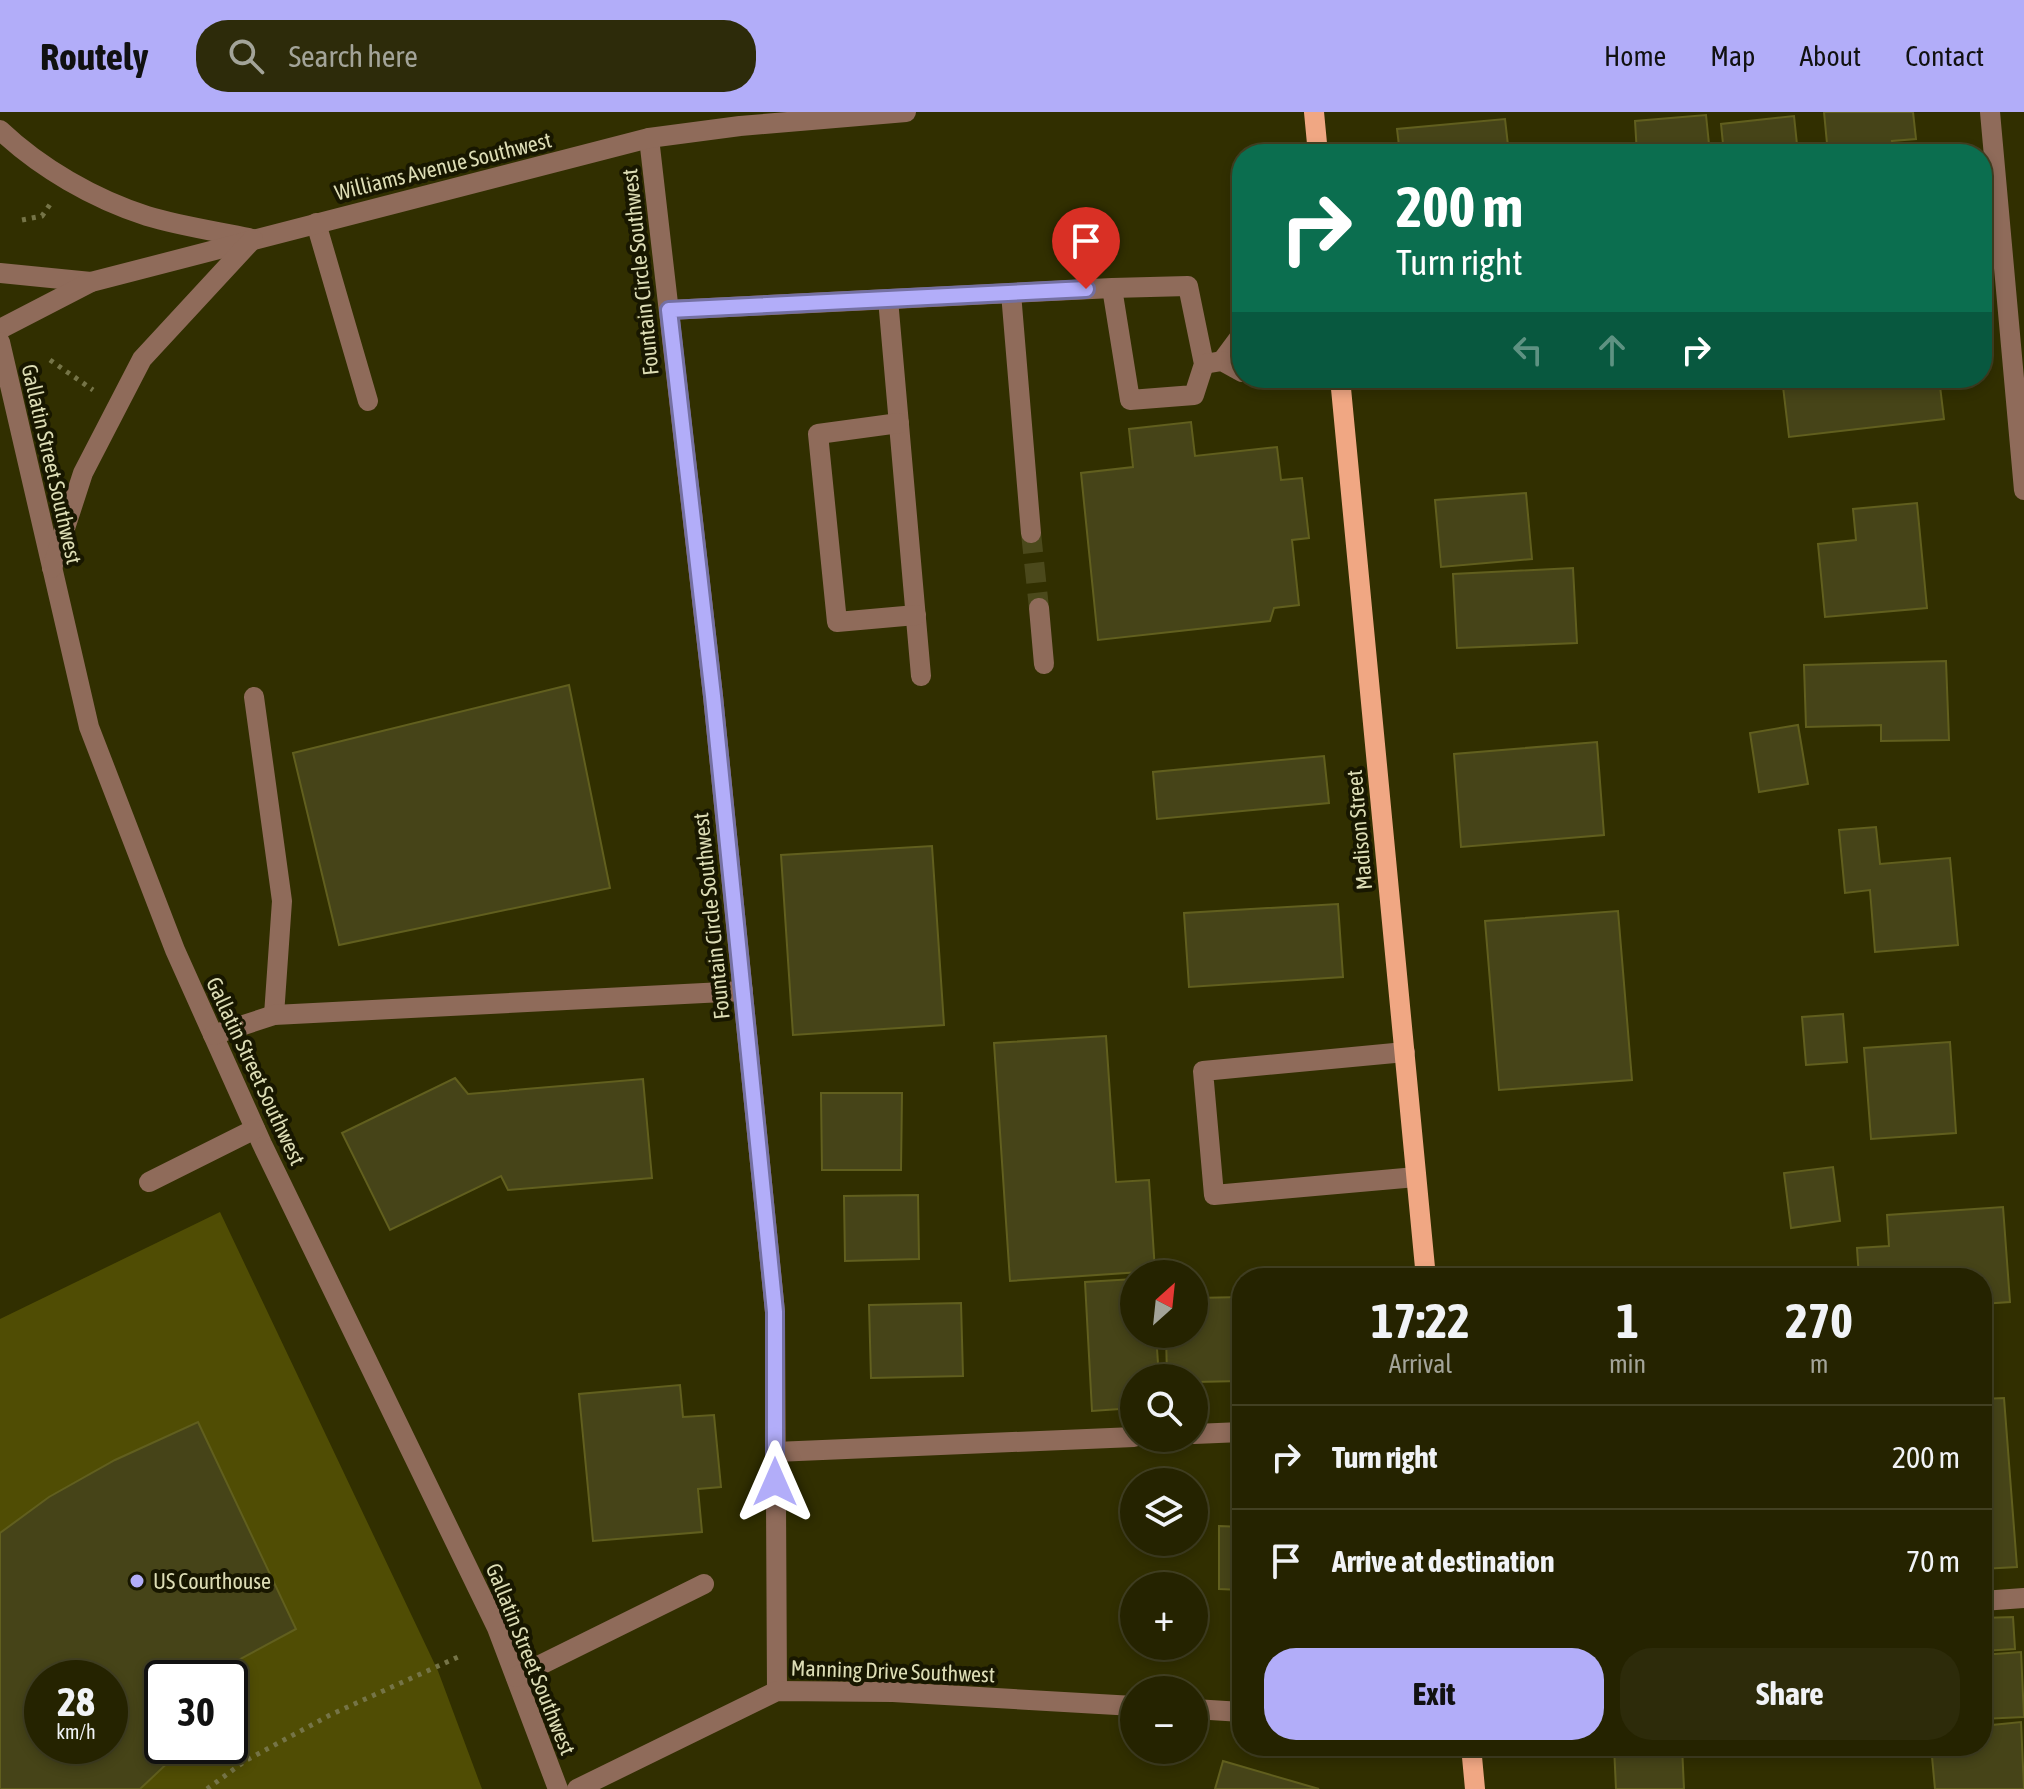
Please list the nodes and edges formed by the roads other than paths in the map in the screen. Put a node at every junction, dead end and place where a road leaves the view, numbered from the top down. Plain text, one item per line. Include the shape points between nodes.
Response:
1 (906, 112) edge
2 (1314, 112) edge
3 (1990, 112) edge
4 (740, 119) edge
5 (0, 130) edge
6 (649, 138) junction
7 (1317, 144) edge
8 (316, 223) junction
9 (253, 239) junction
10 (0, 273) edge
11 (91, 282) junction
12 (1112, 288) junction
13 (1011, 293) junction
14 (888, 299) junction
15 (669, 310) junction
16 (0, 329) edge
17 (0, 342) edge
18 (1232, 344) edge
19 (1213, 362) junction
20 (1232, 369) edge
21 (1341, 388) edge
22 (368, 401) dead end
23 (899, 423) junction
24 (2024, 490) edge
25 (1031, 533) tunnel mouth
26 (52, 569) junction
27 (1039, 608) tunnel mouth
28 (916, 615) junction
29 (1044, 664) dead end
30 (921, 676) dead end
31 (254, 697) dead end
32 (743, 991) junction
33 (274, 1015) junction
34 (213, 1035) junction
35 (1405, 1052) junction
36 (255, 1129) junction
37 (1416, 1177) junction
38 (149, 1182) dead end
39 (1425, 1268) edge
40 (1232, 1432) edge
41 (1208, 1433) edge
42 (1120, 1438) edge
43 (775, 1452) junction
44 (704, 1584) dead end
45 (2024, 1598) edge
46 (1992, 1600) edge
47 (516, 1677) junction
48 (777, 1691) junction
49 (1120, 1705) edge
50 (1208, 1710) edge
51 (1232, 1711) edge
52 (1472, 1756) edge
53 (558, 1789) edge
54 (577, 1789) edge
55 (1475, 1789) edge

1 - 4 street, Williams Avenue Southwest
2 - 7 main road
3 - 24 street
4 - 6 street, Williams Avenue Southwest
5 - 9 street via 67,180 104,200 149,216
6 - 8 street, Williams Avenue Southwest
6 - 15 street, Fountain Circle Southwest
8 - 9 street, Williams Avenue Southwest
8 - 22 street
9 - 11 street, Williams Avenue Southwest
9 - 26 street via 142,359 83,473
10 - 11 street, Williams Avenue Southwest
11 - 16 street, Williams Avenue Southwest
12 - 13 street
12 - 19 street via 1188,286
12 - 19 street via 1130,400 1194,395
13 - 14 street
13 - 25 street
14 - 15 street
14 - 23 street
15 - 32 street, Fountain Circle Southwest
17 - 26 street, Gallatin Street Southwest
18 - 19 street
19 - 20 street
21 - 35 main road, Madison Street
23 - 28 street
23 - 28 street via 818,434 837,622
26 - 34 street, Gallatin Street Southwest via 89,727
27 - 29 street
28 - 30 street
31 - 33 street via 282,901
32 - 33 street
32 - 43 street, Fountain Circle Southwest via 775,1312
33 - 34 street
34 - 36 street, Gallatin Street Southwest
35 - 37 main road, Madison Street
35 - 37 street via 1203,1071 1207,1118 1214,1195
36 - 38 street
36 - 47 street, Gallatin Street Southwest
37 - 39 main road, Madison Street
40 - 41 street
42 - 43 street
43 - 48 street, Fountain Circle Southwest
44 - 47 street
45 - 46 street
47 - 53 street, Gallatin Street Southwest
48 - 49 street, Manning Drive Southwest
48 - 54 street, Manning Drive Southwest
50 - 51 street
52 - 55 main road

